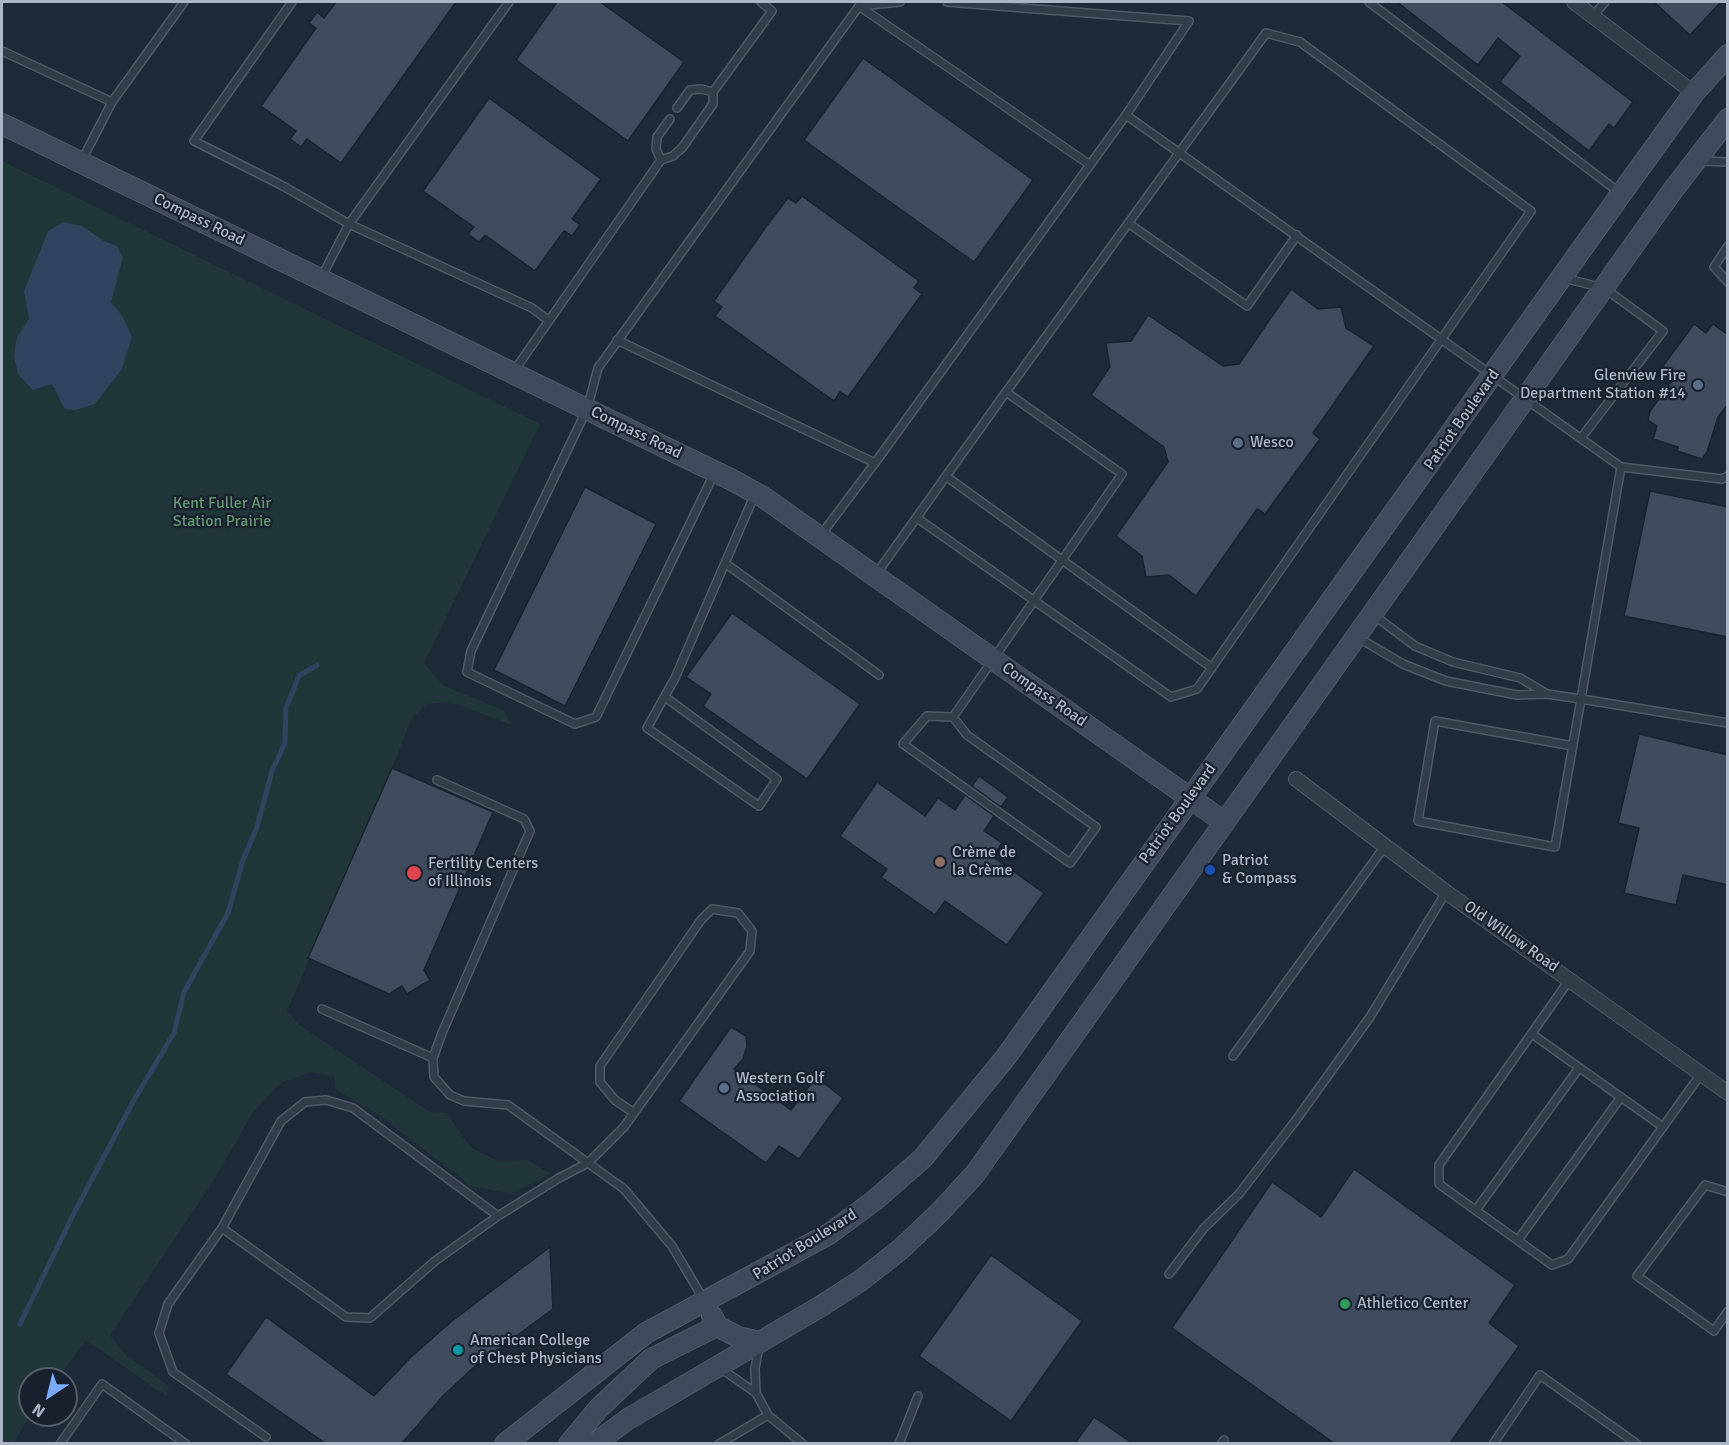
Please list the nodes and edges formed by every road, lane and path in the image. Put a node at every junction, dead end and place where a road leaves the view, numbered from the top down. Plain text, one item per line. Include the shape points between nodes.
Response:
1 (184, 2) edge
2 (292, 2) edge
3 (509, 2) edge
4 (761, 2) edge
5 (900, 2) edge
6 (947, 2) edge
7 (1369, 2) edge
8 (1574, 2) edge
9 (1605, 2) edge
10 (859, 6) junction
11 (1593, 16) junction
12 (2, 51) edge
13 (1728, 55) edge
14 (713, 92) junction
15 (1694, 93) junction
16 (112, 102) junction
17 (677, 108) dead end
18 (1126, 115) junction
19 (669, 119) dead end
20 (1728, 119) edge
21 (2, 124) edge
22 (1180, 151) junction
23 (661, 160) junction
24 (1696, 160) junction
25 (1728, 162) edge
26 (80, 163) junction
27 (1090, 165) junction
28 (1621, 194) junction
29 (1128, 223) junction
30 (349, 224) junction
31 (1297, 235) junction
32 (1728, 246) edge
33 (1562, 278) junction
34 (321, 280) junction
35 (1728, 282) edge
36 (1604, 288) junction
37 (548, 320) junction
38 (1442, 338) junction
39 (617, 340) junction
40 (512, 373) junction
41 (1493, 376) junction
42 (1006, 392) junction
43 (1526, 398) junction
44 (587, 410) junction
45 (1581, 438) junction
46 (875, 463) junction
47 (1621, 467) junction
48 (716, 472) junction
49 (1728, 476) edge
50 (947, 477) junction
51 (755, 493) junction
52 (917, 518) junction
53 (820, 536) junction
54 (1063, 561) junction
55 (725, 563) junction
56 (875, 575) junction
57 (1034, 602) junction
58 (1373, 615) junction
59 (1357, 637) junction
60 (993, 659) junction
61 (1212, 668) junction
62 (879, 675) dead end
63 (1547, 694) junction
64 (665, 697) junction
65 (1581, 699) junction
66 (953, 717) junction
67 (1728, 723) edge
68 (1573, 746) junction
69 (1296, 779) dead end
70 (437, 780) dead end
71 (1189, 797) junction
72 (1224, 822) junction
73 (1385, 846) junction
74 (1446, 892) junction
75 (1570, 979) junction
76 (322, 1009) dead end
77 (1532, 1034) junction
78 (1233, 1056) dead end
79 (433, 1058) junction
80 (1580, 1068) junction
81 (1701, 1074) junction
82 (1728, 1093) edge
83 (1621, 1097) junction
84 (634, 1113) junction
85 (1663, 1127) junction
86 (588, 1163) junction
87 (1728, 1192) edge
88 (1476, 1210) junction
89 (498, 1216) junction
90 (222, 1228) junction
91 (1518, 1240) junction
92 (1169, 1274) dead end
93 (705, 1303) junction
94 (1728, 1311) edge
95 (717, 1326) junction
96 (760, 1342) junction
97 (717, 1367) junction
98 (756, 1393) junction
99 (918, 1396) dead end
100 (768, 1414) junction
101 (266, 1437) dead end
102 (60, 1443) edge
103 (186, 1443) edge
104 (505, 1443) edge
105 (569, 1443) edge
106 (594, 1443) edge
107 (719, 1443) edge
108 (803, 1443) edge
109 (899, 1443) edge
110 (1493, 1443) edge
111 (1637, 1443) edge

1 - 16 lane
2 - 30 lane via 194,141
3 - 30 lane
4 - 14 lane via 772,11
5 - 10 lane
6 - 18 lane via 1190,21
7 - 28 lane
8 - 11 street
9 - 11 lane
10 - 27 lane
10 - 39 lane
11 - 15 street
12 - 16 lane
13 - 15 main road, Patriot Boulevard
14 - 17 lane via 690,90
14 - 23 lane via 713,104 682,148
15 - 28 main road, Patriot Boulevard
16 - 26 lane
18 - 22 lane
18 - 27 lane
19 - 23 lane via 657,137 656,149
20 - 24 main road
21 - 26 main road, Compass Road
22 - 29 lane
22 - 31 lane
22 - 38 lane via 1266,33 1300,42 1531,211
23 - 37 lane
24 - 25 lane
24 - 36 main road
26 - 34 main road, Compass Road
27 - 46 lane
28 - 33 main road, Patriot Boulevard
29 - 31 lane via 1247,306
29 - 42 lane
30 - 34 lane
30 - 37 lane via 532,308
31 - 38 lane
32 - 35 lane via 1714,267
33 - 36 lane
33 - 41 main road, Patriot Boulevard
34 - 40 main road, Compass Road
36 - 43 main road
36 - 45 lane via 1663,331
37 - 40 lane
38 - 41 lane
38 - 61 lane
39 - 44 lane via 598,368
39 - 46 lane
40 - 44 main road, Compass Road
41 - 43 lane
41 - 71 main road, Patriot Boulevard
42 - 50 lane
42 - 54 lane via 1122,474
43 - 45 lane
43 - 58 main road
44 - 48 main road, Compass Road
44 - 48 lane via 471,651 466,672 575,724 596,717
45 - 47 lane
46 - 53 lane
47 - 49 lane via 1722,479
47 - 65 lane
48 - 51 main road, Compass Road
50 - 52 lane
50 - 54 lane
51 - 53 main road, Compass Road
51 - 55 lane
52 - 56 lane
52 - 57 lane
53 - 56 main road, Compass Road
54 - 57 lane
54 - 61 lane
55 - 62 lane
55 - 64 lane
56 - 60 main road, Compass Road
57 - 60 lane
57 - 61 lane via 1171,697 1197,690
58 - 59 main road
58 - 63 lane via 1415,646 1453,662 1520,678
59 - 63 lane via 1403,664 1446,681 1517,695
59 - 72 main road
60 - 66 lane
60 - 71 main road, Compass Road
63 - 65 lane
64 - 64 lane via 647,728 759,806 777,780
65 - 67 lane
65 - 68 lane
66 - 66 lane via 927,716 903,744 1070,862 1096,827 967,735
68 - 68 lane via 1555,847 1418,821 1435,721
69 - 73 street, Old Willow Road
70 - 79 lane via 524,819 530,831
71 - 72 main road, Compass Road
71 - 93 main road, Patriot Boulevard via 1006,1057 923,1158 829,1234
72 - 96 main road via 975,1174 901,1249 843,1292
73 - 74 street, Old Willow Road
73 - 78 lane
74 - 75 street, Old Willow Road
74 - 92 lane via 1370,1017 1296,1120 1239,1194 1204,1228
75 - 77 lane
75 - 81 street, Old Willow Road
76 - 79 lane
77 - 80 lane
77 - 88 lane via 1439,1165 1439,1184
79 - 86 lane via 434,1077 450,1095 464,1101 508,1105
80 - 83 lane
80 - 88 lane
81 - 82 street, Old Willow Road
81 - 85 lane
83 - 85 lane
83 - 91 lane
84 - 84 lane via 750,951 752,931 738,913 712,909 701,920 600,1066 600,1082 615,1101
84 - 86 lane
85 - 91 lane via 1568,1259 1552,1265
86 - 89 lane
86 - 93 lane via 624,1189 672,1246
87 - 94 lane via 1705,1185 1637,1276 1714,1330
88 - 91 lane
89 - 90 lane via 435,1262 370,1318 346,1317
89 - 90 lane via 353,1108 326,1100 305,1102 281,1121
90 - 101 lane via 168,1304 159,1333 174,1372
93 - 95 main road
93 - 104 main road, Patriot Boulevard via 646,1333
95 - 96 main road
95 - 105 main road via 651,1359
96 - 97 main road
96 - 98 lane
97 - 98 lane
97 - 106 main road
98 - 100 lane
99 - 109 lane
100 - 107 lane
100 - 108 lane
102 - 103 lane via 102,1384
110 - 111 lane via 1540,1375

